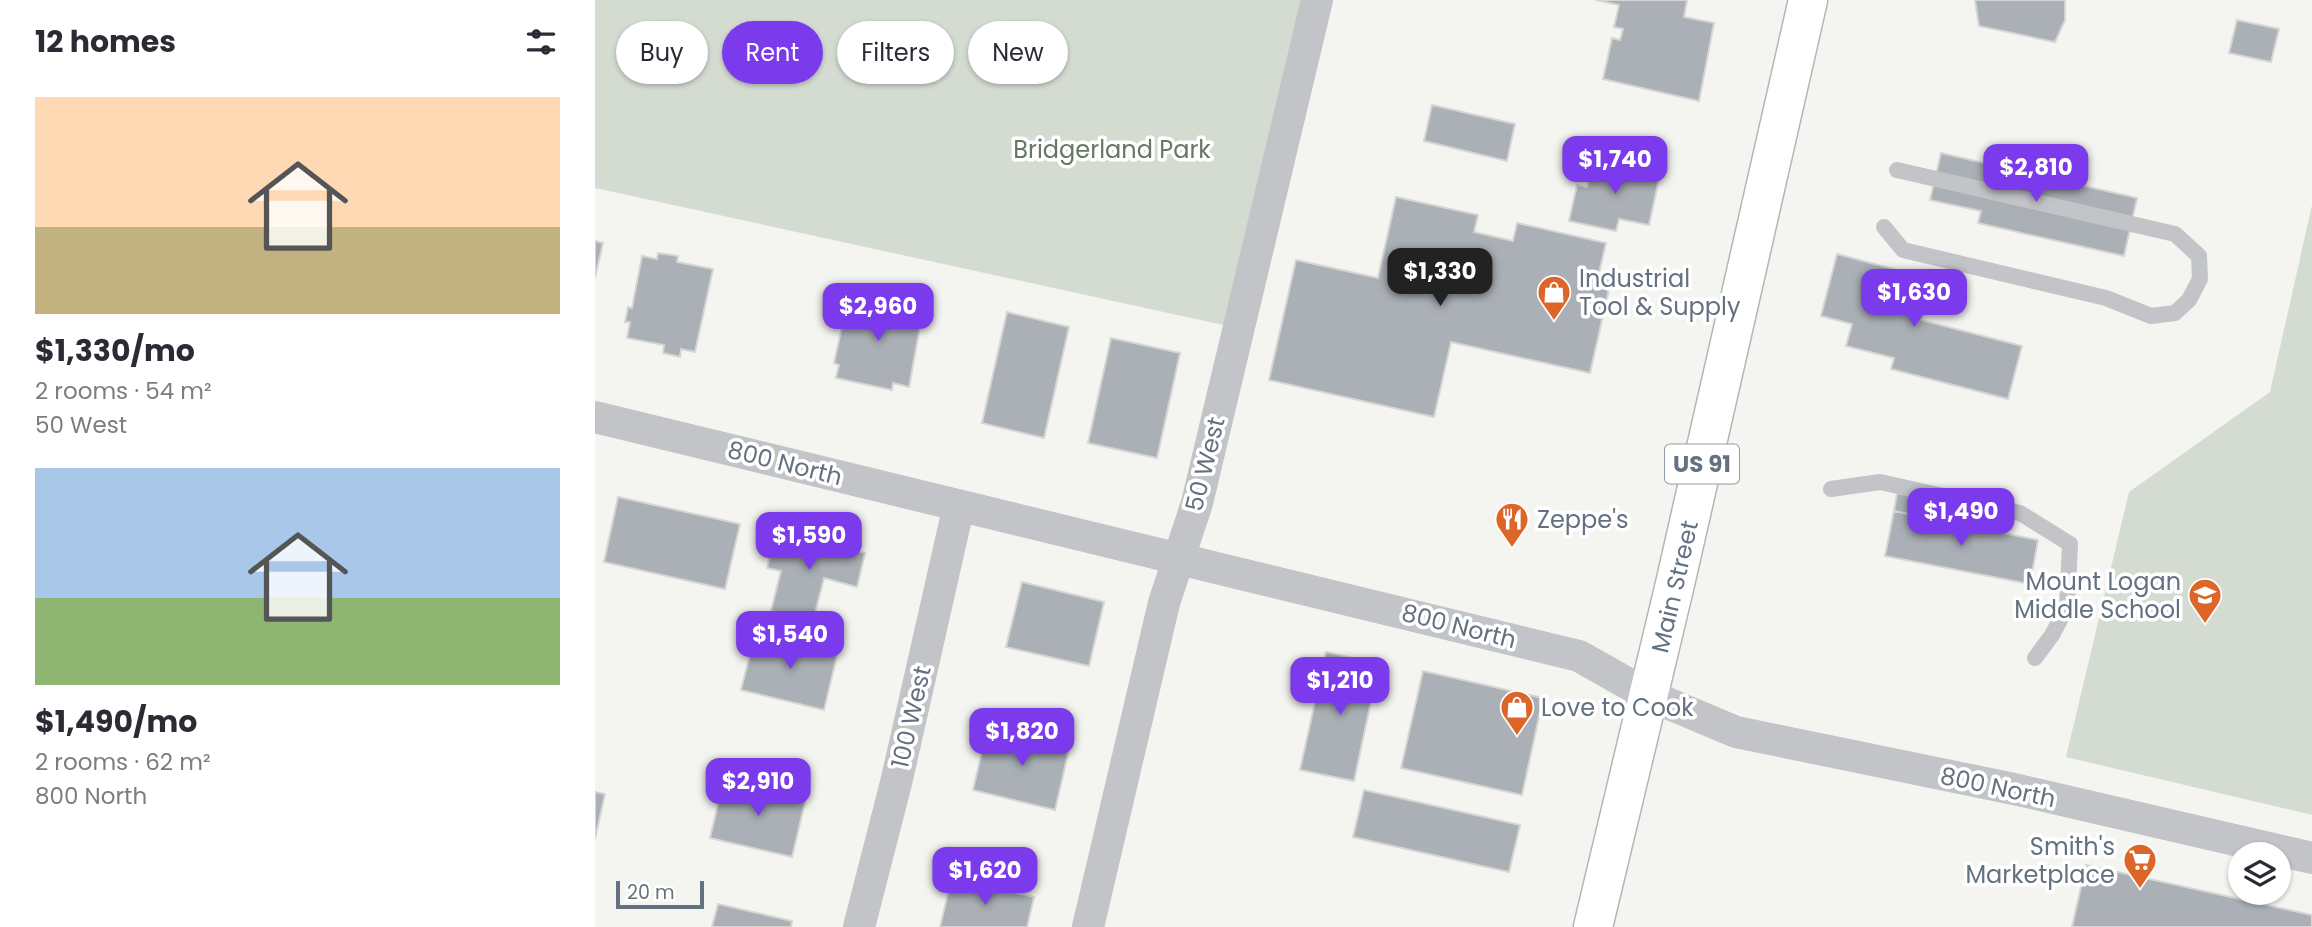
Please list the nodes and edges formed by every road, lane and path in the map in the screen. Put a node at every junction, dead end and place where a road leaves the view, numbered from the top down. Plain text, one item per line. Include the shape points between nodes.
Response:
1 (1317, 0) edge
2 (1808, 0) edge
3 (1897, 170) dead end
4 (1884, 227) dead end
5 (595, 418) edge
6 (1831, 489) dead end
7 (959, 505) junction
8 (1180, 558) junction
9 (2035, 658) dead end
10 (1648, 695) junction
11 (2312, 858) edge
12 (859, 927) edge
13 (1089, 927) edge
14 (1593, 927) edge

1 - 8 street, 50 West
2 - 10 main road, Main Street / US 91
3 - 4 lane via 2175,234 2199,256 2200,279 2189,300 2175,313 2151,316 2106,299 1903,250
5 - 7 street, 800 North
6 - 9 lane via 1880,482 2020,513 2070,544 2067,607
7 - 8 street, 800 North
7 - 12 street, 100 West
8 - 10 street, 800 North via 1579,656
8 - 13 street, 50 West via 1164,603
10 - 11 street, 800 North via 1736,733 2014,789
10 - 14 main road, Main Street / US 91

